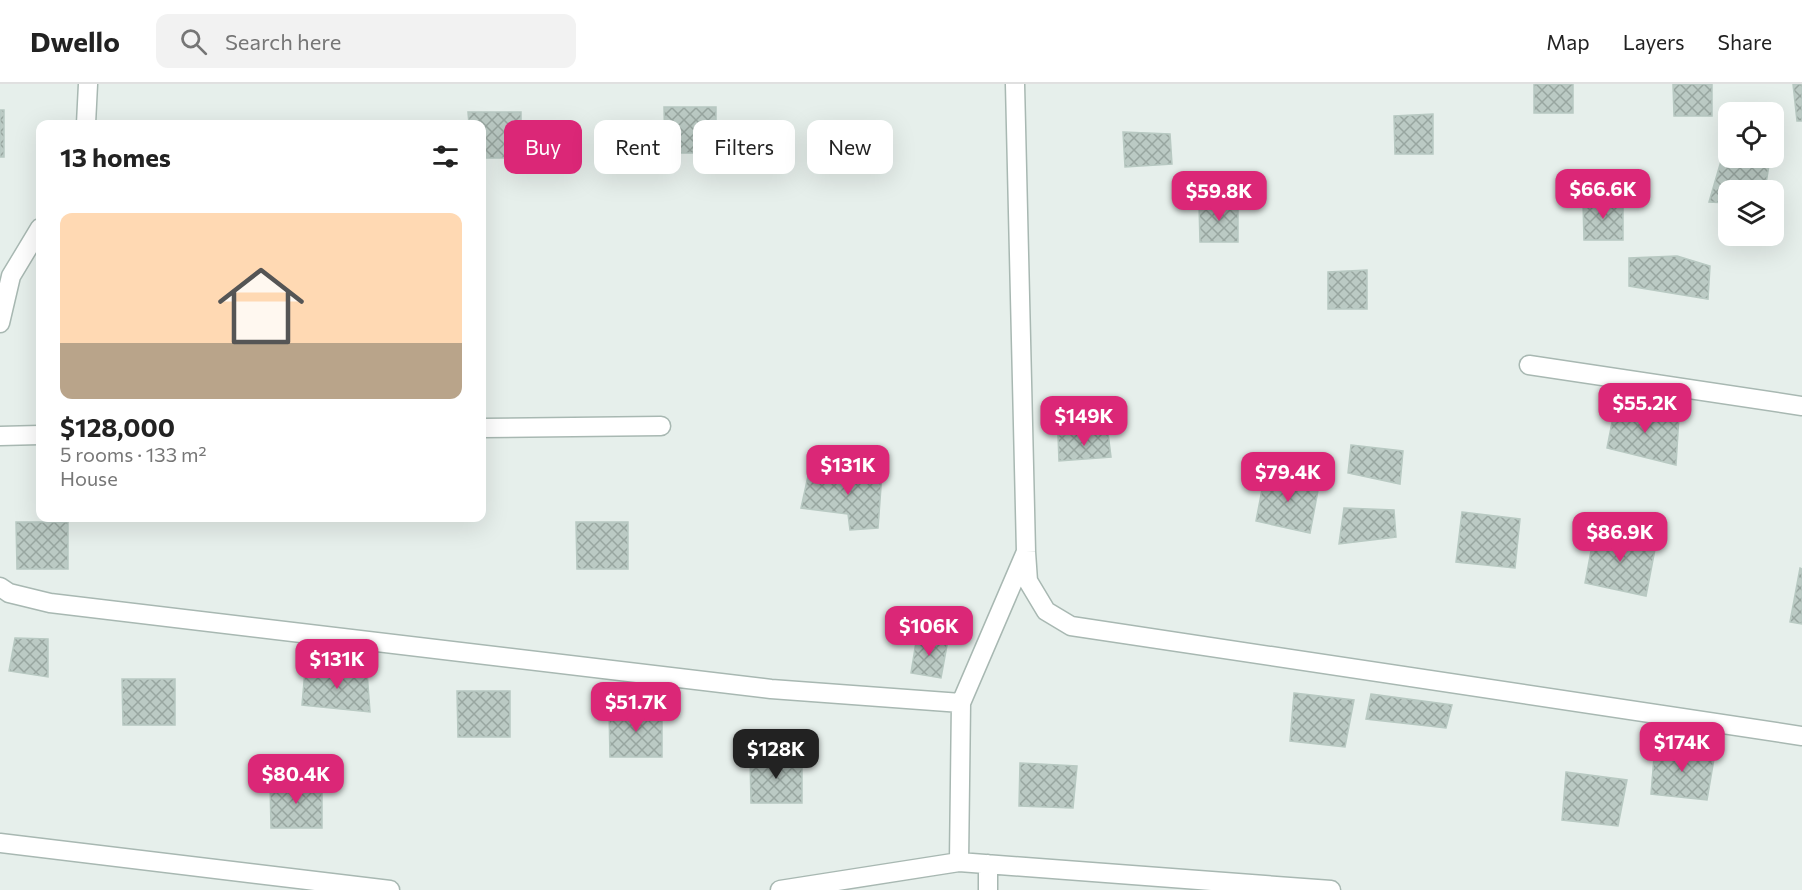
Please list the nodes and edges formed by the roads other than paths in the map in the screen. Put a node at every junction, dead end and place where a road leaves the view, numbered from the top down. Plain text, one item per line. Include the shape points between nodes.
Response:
1 (88, 84) edge
2 (1015, 84) edge
3 (86, 120) edge
4 (36, 235) edge
5 (0, 323) edge
6 (1529, 365) dead end
7 (1802, 406) edge
8 (661, 426) dead end
9 (486, 428) edge
10 (36, 435) edge
11 (0, 436) edge
12 (1026, 552) junction
13 (0, 587) edge
14 (961, 703) junction
15 (1802, 736) edge
16 (0, 843) edge
17 (958, 862) junction
18 (988, 864) junction
19 (390, 890) edge
20 (780, 890) edge
21 (987, 890) edge
22 (1331, 890) edge

1 - 3 street
2 - 12 street
4 - 5 street via 11,276
6 - 7 street
8 - 9 street
10 - 11 street
12 - 14 street
12 - 15 street via 1028,581 1046,611 1071,626
13 - 14 street via 9,593 62,604 771,689
14 - 17 street
16 - 19 street
17 - 18 street
17 - 20 street
18 - 21 street
18 - 22 street

